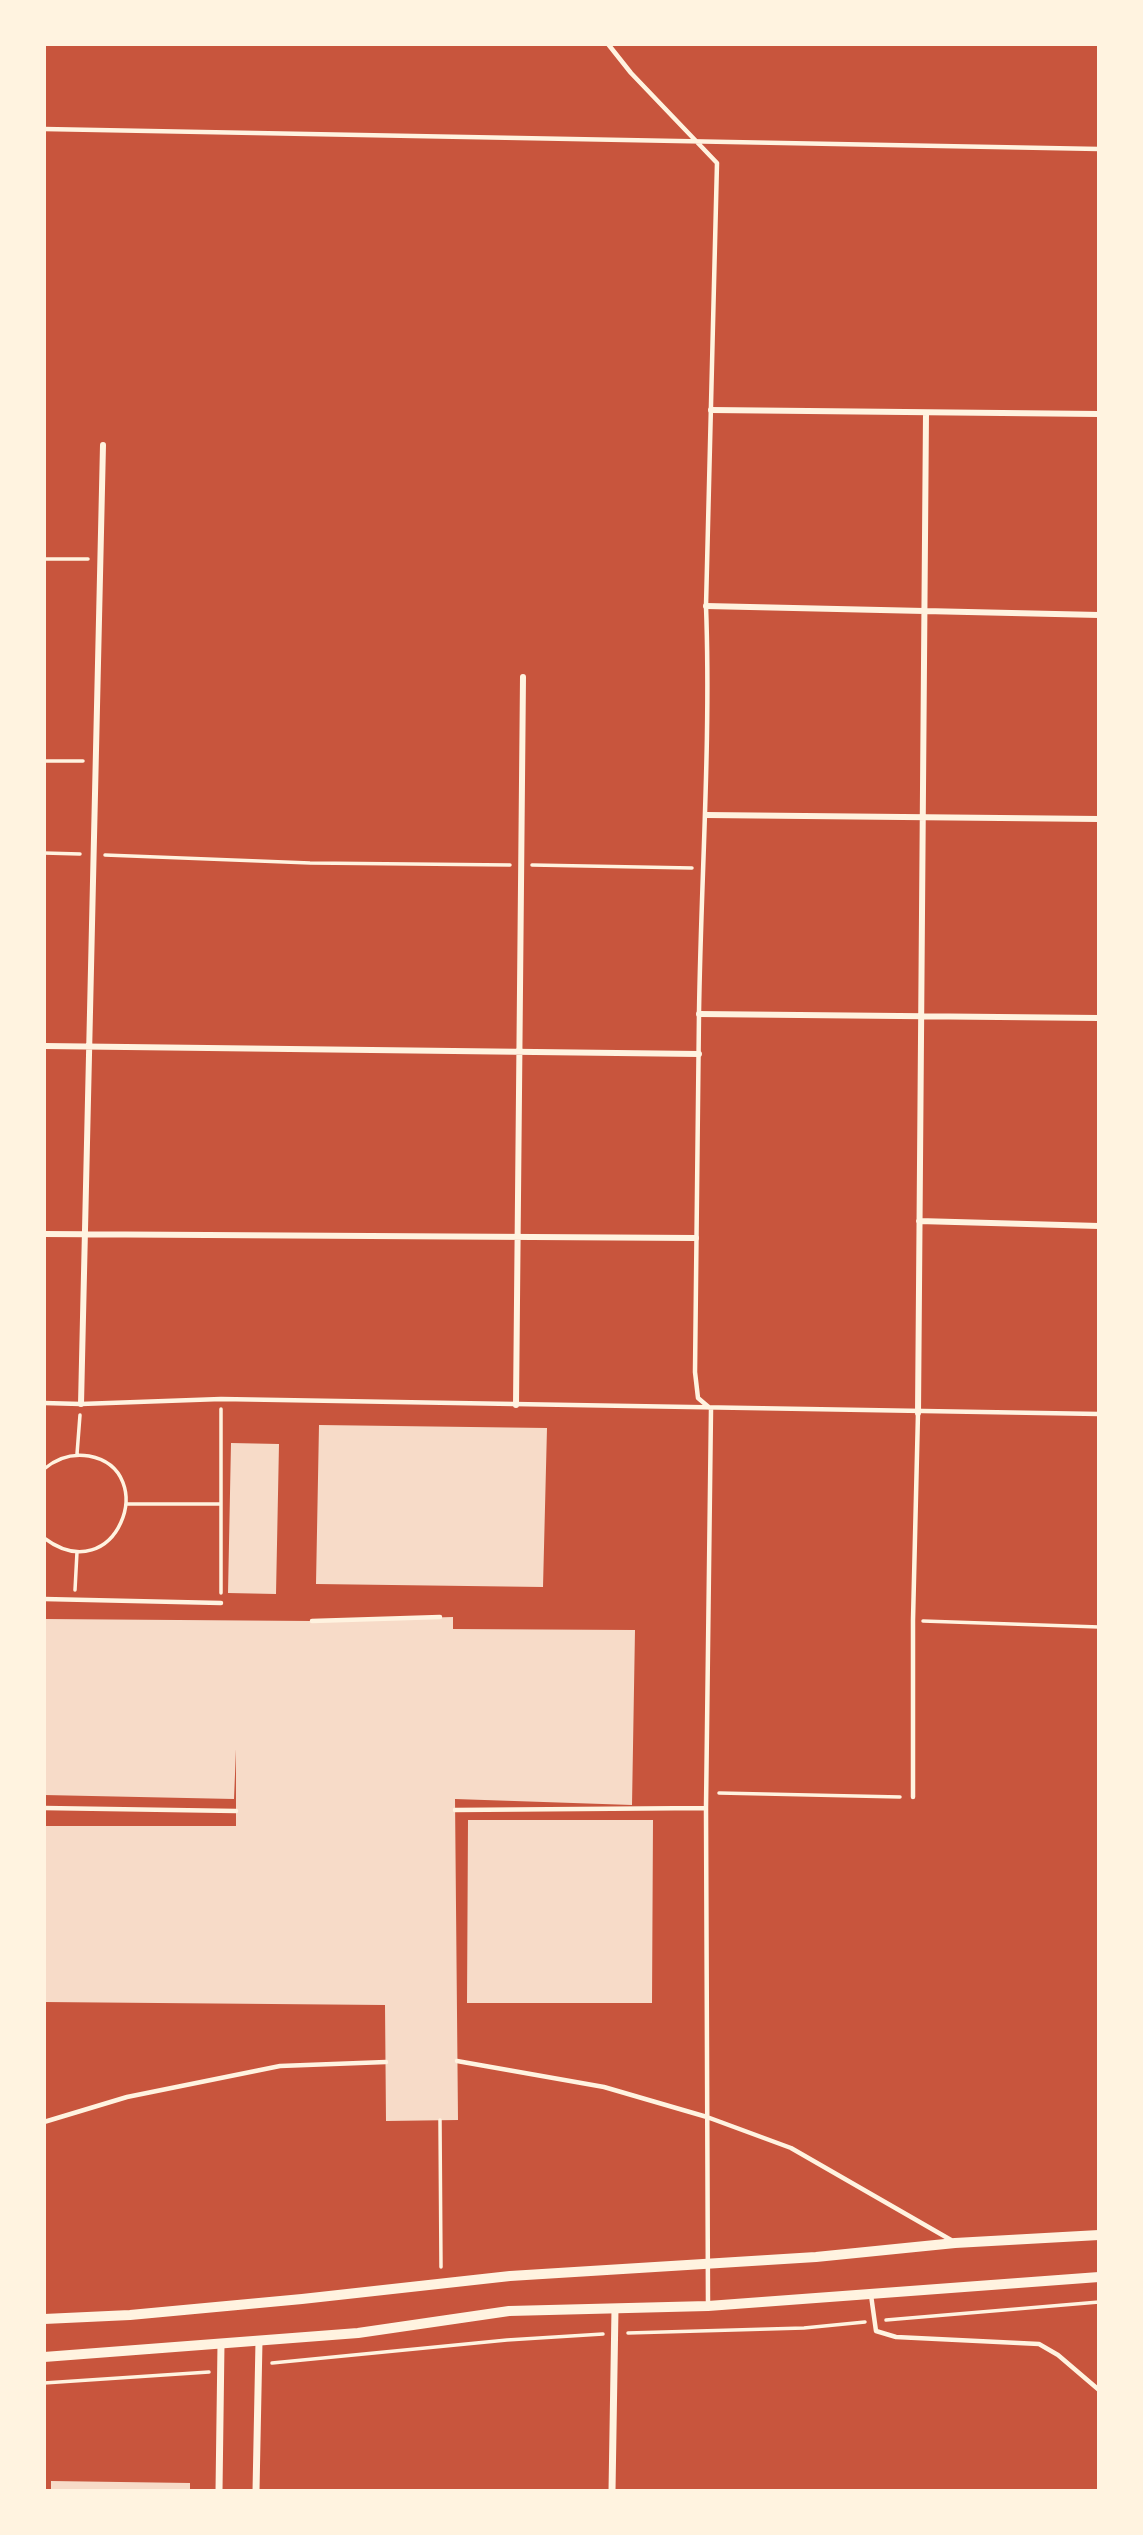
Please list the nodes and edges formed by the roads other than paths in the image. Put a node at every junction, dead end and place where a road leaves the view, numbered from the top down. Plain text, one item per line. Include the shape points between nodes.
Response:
1 (608, 44) edge
2 (44, 129) edge
3 (698, 142) junction
4 (1099, 149) edge
5 (712, 410) junction
6 (926, 413) junction
7 (1099, 414) edge
8 (103, 444) dead end
9 (706, 606) junction
10 (924, 611) junction
11 (1099, 615) edge
12 (523, 677) dead end
13 (706, 815) junction
14 (922, 817) junction
15 (1099, 819) edge
16 (699, 1014) junction
17 (921, 1016) junction
18 (1099, 1018) edge
19 (44, 1046) edge
20 (89, 1046) junction
21 (519, 1052) junction
22 (699, 1054) junction
23 (919, 1221) junction
24 (1099, 1226) edge
25 (44, 1234) edge
26 (85, 1234) junction
27 (517, 1237) junction
28 (696, 1238) junction
29 (44, 1403) edge
30 (80, 1405) junction
31 (516, 1405) junction
32 (711, 1409) junction
33 (918, 1413) junction
34 (1099, 1415) edge
35 (44, 1599) edge
36 (221, 1603) road end
37 (440, 1617) dead end
38 (312, 1621) dead end
39 (913, 1797) road end
40 (44, 1808) edge
41 (706, 1808) junction
42 (455, 1810) dead end
43 (236, 1811) dead end
44 (457, 2061) dead end
45 (386, 2062) dead end
46 (707, 2117) junction
47 (44, 2122) edge
48 (1099, 2235) edge
49 (956, 2243) junction
50 (708, 2262) junction
51 (1099, 2277) edge
52 (871, 2293) junction
53 (708, 2306) junction
54 (615, 2309) junction
55 (44, 2319) edge
56 (259, 2341) junction
57 (221, 2344) junction
58 (44, 2357) edge
59 (1099, 2390) edge
60 (219, 2491) edge
61 (256, 2491) edge
62 (612, 2491) edge

1 - 3 lane
2 - 3 lane
3 - 4 lane
3 - 5 lane via 717,163
5 - 6 street
5 - 9 lane
6 - 7 street
6 - 10 street
8 - 20 street
9 - 10 street
9 - 13 lane
10 - 11 street
10 - 14 street
12 - 21 street
13 - 14 street
13 - 16 lane
14 - 15 street
14 - 17 street
16 - 17 street
16 - 22 lane
17 - 18 street
17 - 23 street
19 - 20 street
20 - 21 street
20 - 26 street
21 - 22 street
21 - 27 street
22 - 28 lane
23 - 24 street
23 - 33 street
25 - 26 street
26 - 27 street
26 - 30 street
27 - 28 street
27 - 31 street
28 - 32 lane via 695,1373 698,1398
29 - 30 lane
30 - 31 lane via 221,1399
31 - 32 lane
32 - 33 lane
32 - 41 lane
33 - 34 lane
33 - 39 lane
35 - 36 lane
37 - 38 lane
40 - 43 lane
41 - 42 lane
41 - 46 lane
44 - 46 lane via 604,2087
45 - 47 lane via 280,2066 127,2098
46 - 49 lane via 792,2148
46 - 50 lane
48 - 49 street
49 - 50 street
50 - 53 lane
50 - 55 street
51 - 52 street
52 - 53 street
52 - 59 lane via 876,2331 896,2337 1039,2344
53 - 54 street
54 - 56 street via 509,2311 358,2333
54 - 62 street
56 - 57 street
56 - 61 street
57 - 58 street
57 - 60 street

